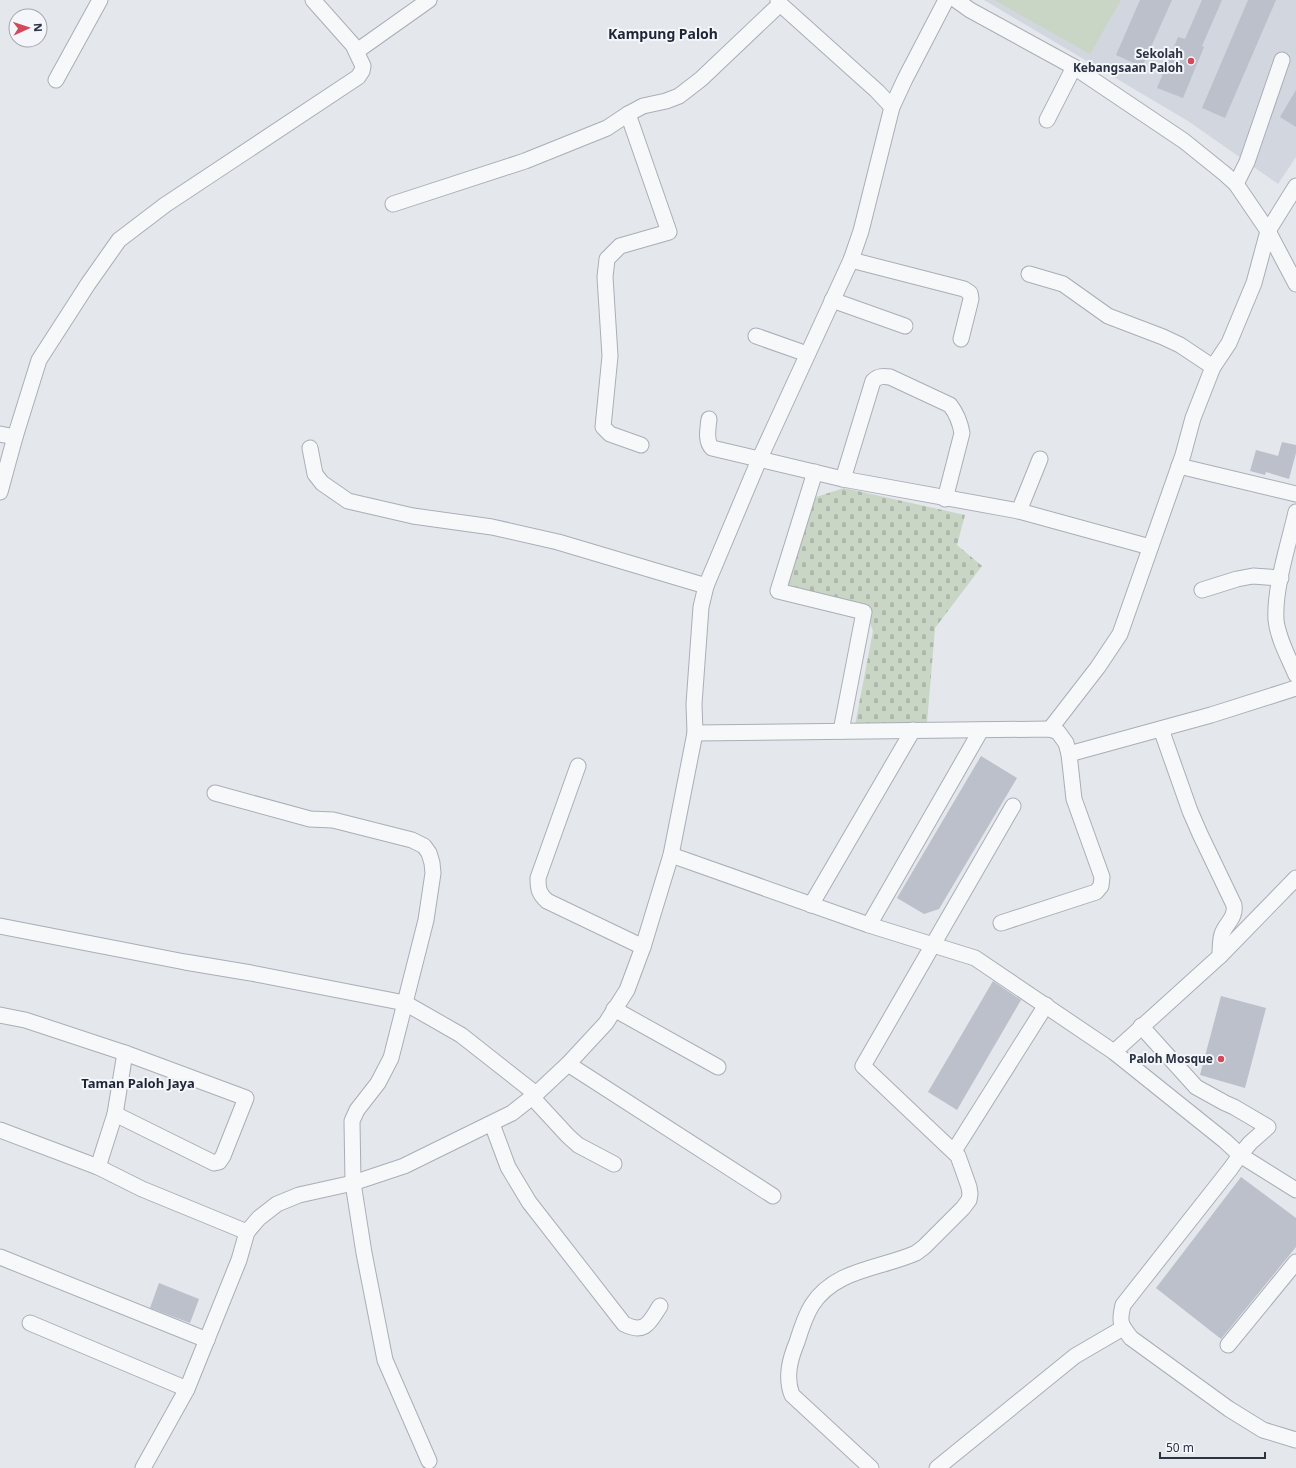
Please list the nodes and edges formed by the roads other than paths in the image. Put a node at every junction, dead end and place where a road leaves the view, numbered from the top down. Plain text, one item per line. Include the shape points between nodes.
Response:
1 (100, 0) edge
2 (313, 0) edge
3 (429, 0) edge
4 (946, 0) edge
5 (956, 0) edge
6 (779, 2) edge
7 (357, 51) junction
8 (1282, 60) dead end
9 (1074, 67) junction
10 (56, 80) dead end
11 (892, 107) junction
12 (628, 114) junction
13 (1047, 120) dead end
14 (1236, 184) junction
15 (1296, 186) edge
16 (393, 204) dead end
17 (1268, 231) junction
18 (850, 260) junction
19 (1029, 274) dead end
20 (1296, 284) edge
21 (832, 300) junction
22 (906, 326) dead end
23 (756, 336) dead end
24 (961, 339) dead end
25 (807, 354) junction
26 (1213, 367) junction
27 (710, 419) dead end
28 (7, 435) edge
29 (641, 445) dead end
30 (310, 448) dead end
31 (1040, 459) dead end
32 (759, 460) junction
33 (1179, 466) junction
34 (815, 472) junction
35 (842, 479) junction
36 (0, 492) edge
37 (1296, 494) edge
38 (945, 499) junction
39 (1019, 512) junction
40 (1296, 512) edge
41 (1150, 547) junction
42 (1281, 578) junction
43 (706, 586) junction
44 (1202, 590) dead end
45 (1296, 675) edge
46 (1296, 688) edge
47 (1050, 729) junction
48 (1161, 729) junction
49 (912, 730) junction
50 (981, 730) junction
51 (841, 731) junction
52 (695, 733) junction
53 (1069, 754) junction
54 (578, 766) dead end
55 (215, 793) dead end
56 (1013, 806) dead end
57 (671, 855) junction
58 (1296, 878) edge
59 (811, 905) junction
60 (1001, 923) dead end
61 (869, 925) junction
62 (0, 926) edge
63 (934, 945) junction
64 (643, 947) junction
65 (1220, 956) junction
66 (405, 1004) junction
67 (1046, 1005) junction
68 (614, 1009) junction
69 (0, 1015) edge
70 (1141, 1026) junction
71 (1114, 1052) junction
72 (125, 1053) junction
73 (568, 1064) junction
74 (718, 1067) dead end
75 (534, 1096) junction
76 (115, 1114) junction
77 (492, 1124) junction
78 (0, 1130) edge
79 (954, 1151) junction
80 (1240, 1155) junction
81 (614, 1164) dead end
82 (98, 1167) junction
83 (353, 1183) junction
84 (1296, 1190) edge
85 (772, 1196) dead end
86 (246, 1232) junction
87 (0, 1257) edge
88 (1296, 1262) edge
89 (660, 1306) dead end
90 (30, 1323) dead end
91 (1123, 1328) junction
92 (207, 1340) junction
93 (1228, 1345) dead end
94 (187, 1388) junction
95 (1296, 1440) edge
96 (429, 1461) dead end
97 (144, 1468) edge
98 (871, 1468) edge
99 (936, 1468) edge

1 - 10 street
2 - 7 street
3 - 7 street
4 - 11 street
5 - 9 street
6 - 11 street
6 - 12 street via 701,79 679,96 644,106
7 - 28 street via 363,66 358,77 165,205 119,240 39,360
8 - 14 street via 1247,162
9 - 13 street
9 - 14 street via 1184,141
11 - 18 street via 861,231
12 - 16 street via 607,128 525,161
12 - 29 street via 669,232 620,246 607,259 605,277 610,356 604,427 610,434
14 - 17 street
15 - 17 street
17 - 20 street
17 - 26 street via 1254,283 1228,343
18 - 21 street
18 - 24 street via 964,289 970,293 971,299
19 - 26 street via 1063,284 1108,316 1174,342
21 - 22 street
21 - 25 street
23 - 25 street
25 - 32 street
26 - 33 street
27 - 32 street via 708,445
28 - 36 street
30 - 43 street via 315,474 322,483 348,501 413,516 492,527 543,539
31 - 39 street
32 - 34 street
32 - 43 street
33 - 37 street
33 - 41 street
34 - 35 street
34 - 51 street via 778,591 864,612
35 - 38 street
35 - 38 street via 873,381 884,376 950,405 956,412 962,433
38 - 39 street
39 - 41 street
40 - 42 street
41 - 47 street via 1120,634 1098,668
42 - 44 street via 1253,576
42 - 45 street via 1277,595 1276,621
43 - 52 street via 701,607 694,704
46 - 48 street
47 - 50 street
47 - 53 street via 1058,732 1066,743
48 - 53 street
48 - 65 street via 1197,828 1234,905 1233,917 1222,935
49 - 50 street
49 - 51 street
49 - 59 street
50 - 61 street
51 - 52 street
52 - 57 street
53 - 60 street via 1074,799 1102,877 1101,886 1096,892
54 - 64 street via 538,878 538,888 541,896 547,901
55 - 66 street via 310,820 333,820 412,840 424,846 429,853 433,873 426,920
56 - 63 street
57 - 59 street
57 - 64 street
58 - 65 street
59 - 61 street
61 - 63 street
62 - 66 street
63 - 67 street via 975,958
63 - 79 street via 863,1066
64 - 68 street via 627,990
65 - 70 street
66 - 75 street via 461,1035
66 - 83 street via 391,1058 378,1083 357,1110 352,1121
67 - 71 street
67 - 79 street
68 - 73 street via 606,1022
68 - 74 street
69 - 72 street via 25,1020
70 - 71 street
70 - 80 street via 1196,1087 1268,1127
71 - 80 street via 1219,1135
72 - 76 street
72 - 76 street via 246,1098 223,1156 219,1162 214,1163
73 - 75 street
73 - 85 street
75 - 77 street
75 - 81 street via 578,1145
76 - 82 street
77 - 83 street via 404,1166
77 - 89 street via 508,1167 530,1202 624,1324 633,1329 648,1325
78 - 82 street
79 - 98 street via 961,1162 969,1187 969,1200 963,1208 916,1253 851,1274 824,1289 806,1316 790,1361 788,1378 792,1395
80 - 84 street
80 - 91 street via 1123,1305 1120,1318
82 - 86 street via 142,1189
83 - 86 street via 299,1195 278,1204
83 - 96 street via 385,1360
86 - 92 street via 239,1260
87 - 92 street
88 - 93 street
90 - 94 street
91 - 95 street via 1131,1338 1229,1409 1263,1430
91 - 99 street via 1075,1356
92 - 94 street
94 - 97 street

